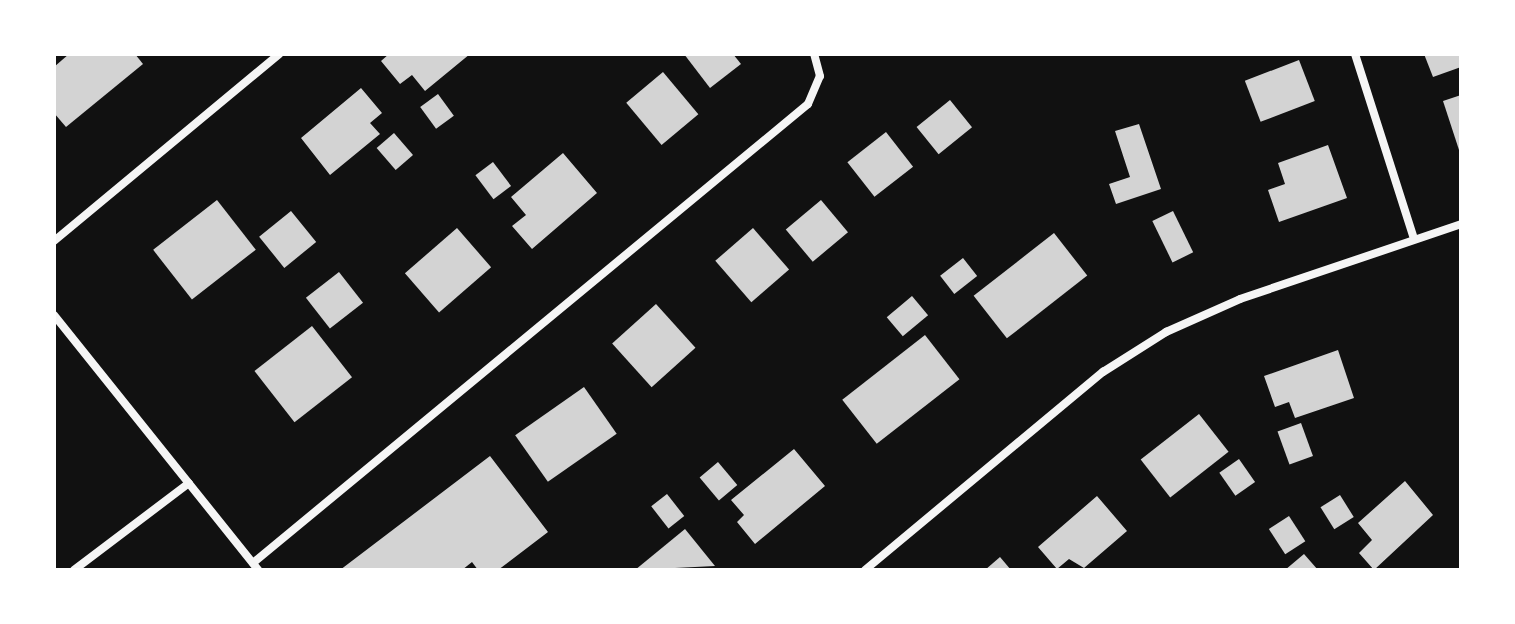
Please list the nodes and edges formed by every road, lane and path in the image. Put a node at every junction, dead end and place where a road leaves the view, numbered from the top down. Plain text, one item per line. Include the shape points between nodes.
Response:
1 (279, 54) edge
2 (814, 54) edge
3 (1355, 54) edge
4 (1461, 224) edge
5 (1414, 239) junction
6 (54, 241) edge
7 (54, 315) edge
8 (189, 483) junction
9 (256, 567) edge
10 (74, 570) edge
11 (865, 570) edge

1 - 6 street
2 - 9 street via 820,76 808,104
3 - 5 street
4 - 5 street
5 - 11 street via 1240,299 1166,332 1103,372
7 - 8 street
8 - 9 street
8 - 10 street

